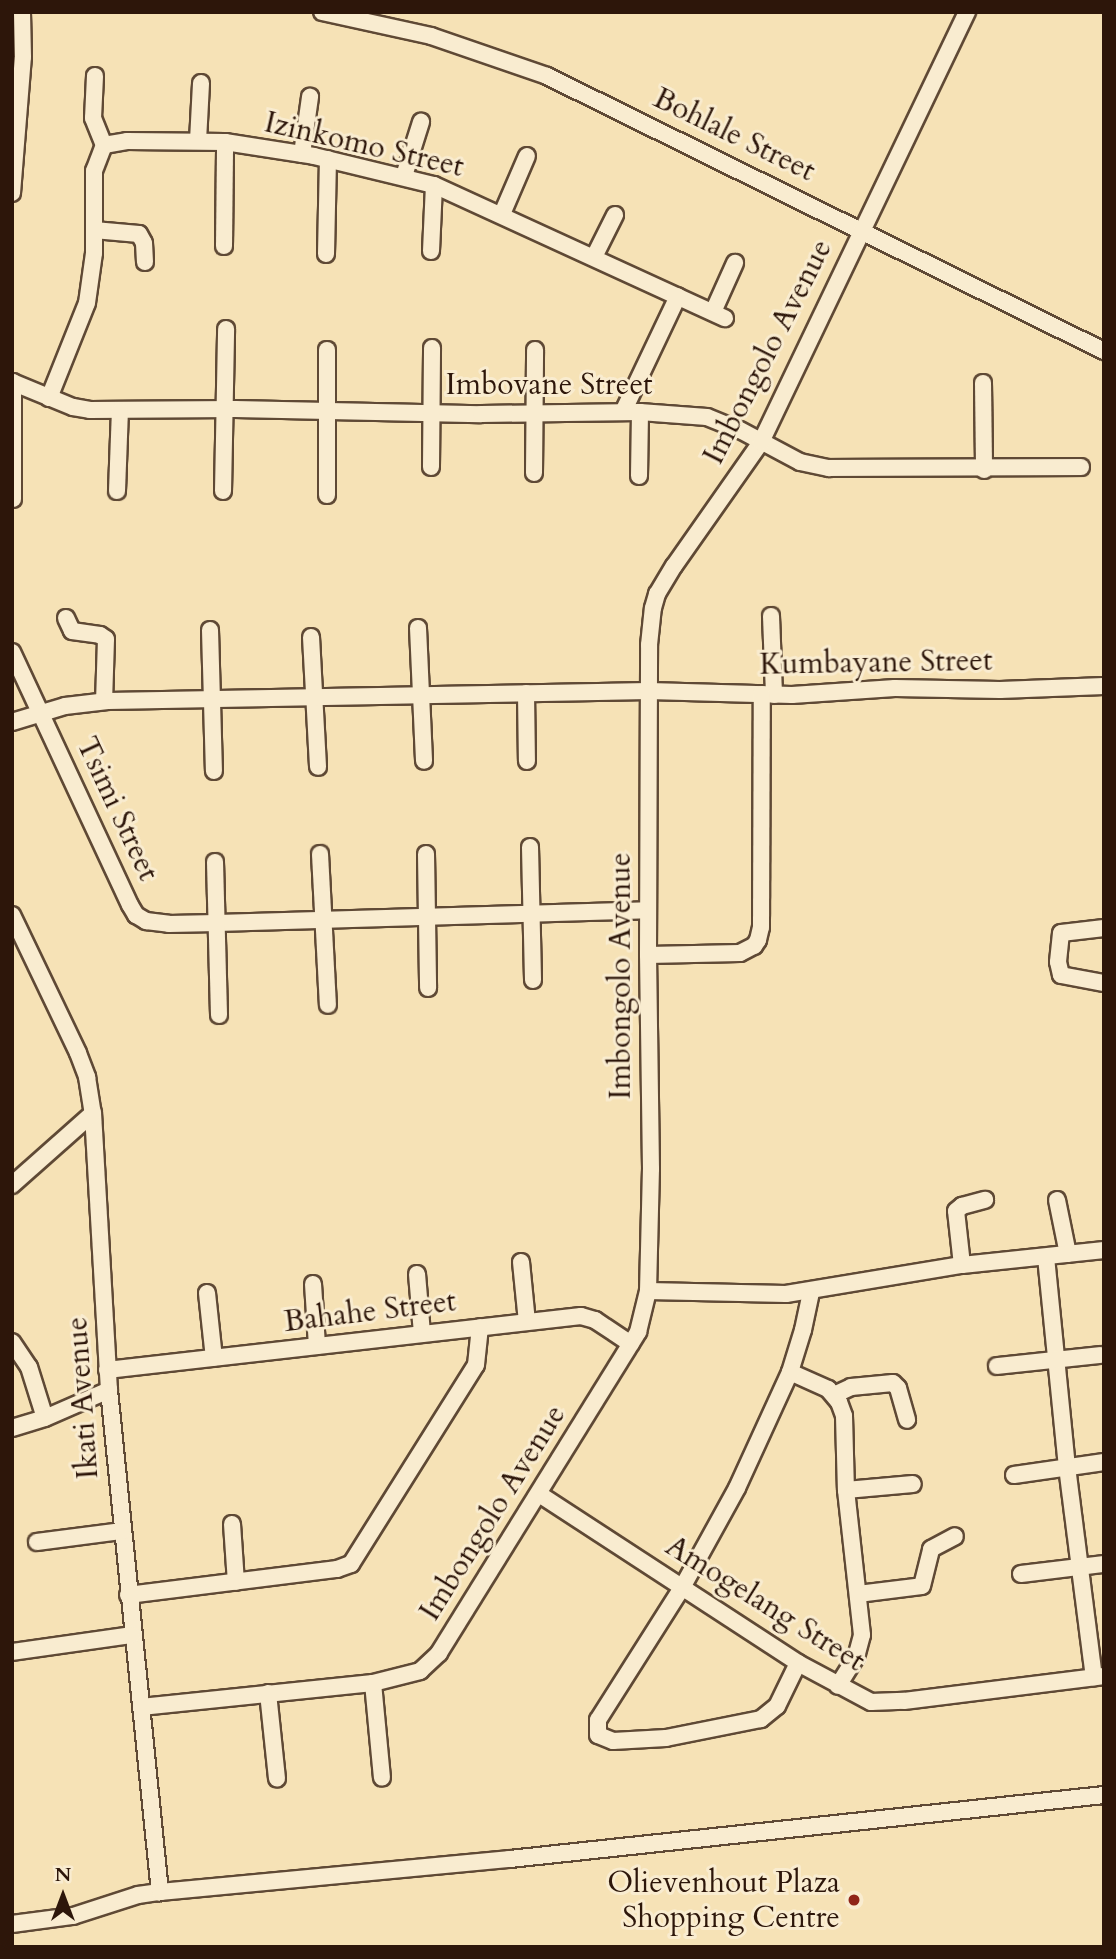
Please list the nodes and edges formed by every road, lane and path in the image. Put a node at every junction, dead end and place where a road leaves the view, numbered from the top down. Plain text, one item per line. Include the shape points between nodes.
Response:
1 (22, 12) edge
2 (322, 12) edge
3 (967, 12) edge
4 (95, 76) dead end
5 (201, 83) dead end
6 (310, 97) dead end
7 (421, 122) dead end
8 (198, 141) junction
9 (225, 142) junction
10 (104, 145) junction
11 (302, 154) junction
12 (527, 156) dead end
13 (328, 159) junction
14 (404, 176) junction
15 (434, 185) junction
16 (12, 193) edge
17 (502, 214) junction
18 (615, 215) dead end
19 (861, 229) junction
20 (94, 230) junction
21 (224, 246) dead end
22 (431, 251) dead end
23 (326, 254) dead end
24 (594, 257) junction
25 (145, 262) dead end
26 (735, 263) dead end
27 (678, 296) junction
28 (226, 329) dead end
29 (432, 348) dead end
30 (327, 350) dead end
31 (535, 350) dead end
32 (1104, 351) edge
33 (13, 382) edge
34 (983, 383) dead end
35 (48, 398) junction
36 (223, 409) junction
37 (328, 410) junction
38 (120, 411) junction
39 (632, 412) junction
40 (430, 413) junction
41 (536, 414) junction
42 (761, 442) junction
43 (431, 467) dead end
44 (1081, 467) dead end
45 (984, 470) junction
46 (534, 473) dead end
47 (639, 476) dead end
48 (117, 491) dead end
49 (223, 491) dead end
50 (327, 495) dead end
51 (13, 499) edge
52 (771, 616) dead end
53 (66, 618) dead end
54 (418, 628) dead end
55 (210, 630) dead end
56 (311, 637) dead end
57 (12, 652) edge
58 (1104, 686) edge
59 (649, 691) junction
60 (526, 693) junction
61 (421, 695) junction
62 (768, 695) junction
63 (315, 697) junction
64 (210, 699) junction
65 (104, 701) junction
66 (42, 712) junction
67 (12, 722) edge
68 (424, 761) dead end
69 (527, 761) dead end
70 (318, 767) dead end
71 (214, 771) dead end
72 (530, 846) dead end
73 (320, 854) dead end
74 (426, 854) dead end
75 (215, 862) dead end
76 (648, 910) junction
77 (531, 914) junction
78 (12, 915) edge
79 (425, 917) junction
80 (322, 920) junction
81 (217, 923) junction
82 (1104, 928) edge
83 (648, 956) junction
84 (533, 979) dead end
85 (1104, 983) edge
86 (428, 988) dead end
87 (328, 1005) dead end
88 (219, 1015) dead end
89 (93, 1113) junction
90 (12, 1185) edge
91 (985, 1200) dead end
92 (1057, 1200) dead end
93 (1104, 1250) edge
94 (1068, 1254) junction
95 (1046, 1257) junction
96 (521, 1262) dead end
97 (962, 1265) junction
98 (417, 1274) dead end
99 (313, 1284) dead end
100 (648, 1291) junction
101 (811, 1291) junction
102 (208, 1293) dead end
103 (527, 1322) junction
104 (480, 1327) junction
105 (422, 1334) junction
106 (12, 1342) edge
107 (631, 1344) junction
108 (317, 1346) junction
109 (1100, 1355) dead end
110 (214, 1358) junction
111 (1056, 1360) junction
112 (997, 1366) dead end
113 (107, 1370) junction
114 (790, 1372) junction
115 (108, 1390) junction
116 (834, 1395) junction
117 (45, 1418) junction
118 (907, 1420) dead end
119 (12, 1428) edge
120 (1104, 1462) edge
121 (1067, 1467) junction
122 (1014, 1475) dead end
123 (913, 1484) dead end
124 (846, 1490) junction
125 (539, 1494) junction
126 (232, 1524) dead end
127 (122, 1531) junction
128 (955, 1536) dead end
129 (37, 1542) dead end
130 (1104, 1564) edge
131 (1080, 1567) junction
132 (1021, 1574) dead end
133 (236, 1582) junction
134 (683, 1586) junction
135 (858, 1594) junction
136 (128, 1595) junction
137 (132, 1635) junction
138 (12, 1652) edge
139 (798, 1663) junction
140 (1099, 1676) edge
141 (373, 1683) junction
142 (838, 1686) junction
143 (268, 1693) junction
144 (141, 1707) junction
145 (382, 1778) dead end
146 (277, 1779) dead end
147 (1104, 1795) edge
148 (160, 1892) junction
149 (12, 1924) edge

1 - 16 street
2 - 19 street, Bohlale Street via 431,36 511,61 590,95
3 - 19 street, Imbongolo Avenue
4 - 10 street via 93,118
5 - 8 street
6 - 11 street
7 - 14 street
8 - 9 street, Izinkomo Street
8 - 10 street, Izinkomo Street
9 - 11 street, Izinkomo Street
9 - 21 street
10 - 20 street via 94,171
11 - 13 street, Izinkomo Street
12 - 17 street
13 - 14 street, Izinkomo Street
13 - 23 street
14 - 15 street, Izinkomo Street
15 - 17 street, Izinkomo Street
15 - 22 street
17 - 24 street, Izinkomo Street
18 - 24 street
19 - 32 street, Bohlale Street
19 - 42 street, Imbongolo Avenue
20 - 25 street via 139,234
20 - 35 street via 87,303
24 - 27 street, Izinkomo Street
26 - 27 street, Izinkomo Street via 719,315
27 - 39 street
28 - 36 street
29 - 40 street
30 - 37 street
31 - 41 street
33 - 35 street, Imbovane Street
33 - 51 street
34 - 45 street
35 - 38 street, Imbovane Street via 81,409
36 - 37 street, Imbovane Street
36 - 38 street, Imbovane Street
36 - 49 street
37 - 40 street, Imbovane Street
37 - 50 street
38 - 48 street
39 - 41 street, Imbovane Street
39 - 42 street, Imbovane Street via 707,417
39 - 47 street
40 - 41 street, Imbovane Street
40 - 43 street
41 - 46 street
42 - 45 street, Imbovane Street via 800,462 829,468
42 - 59 street, Imbongolo Avenue via 657,594 650,623
44 - 45 street, Imbovane Street
52 - 62 street
53 - 65 street via 72,631 106,639
54 - 61 street
55 - 64 street
56 - 63 street
57 - 66 street, Tsimi Street
58 - 62 street, Kumbayane Street via 895,688
59 - 60 street, Kumbayane Street
59 - 62 street, Kumbayane Street
59 - 76 street, Imbongolo Avenue
60 - 61 street, Kumbayane Street
60 - 69 street
61 - 63 street, Kumbayane Street
61 - 68 street
62 - 83 street via 758,940 740,953
63 - 64 street, Kumbayane Street
63 - 70 street
64 - 65 street, Kumbayane Street
64 - 71 street
65 - 66 street, Kumbayane Street
66 - 67 street, Kumbayane Street
66 - 81 street, Tsimi Street via 136,915 157,923
72 - 77 street
73 - 80 street
74 - 79 street
75 - 81 street
76 - 77 street, Tsimi Street
76 - 83 street, Imbongolo Avenue
77 - 79 street, Tsimi Street
77 - 84 street
78 - 89 street, Ikati Avenue via 78,1053
79 - 80 street, Tsimi Street
79 - 86 street
80 - 81 street, Tsimi Street
80 - 87 street
81 - 88 street
82 - 85 street via 1063,932 1058,954 1061,975
83 - 100 street, Imbongolo Avenue
89 - 90 street
89 - 113 street, Ikati Avenue
91 - 97 street via 956,1211
92 - 94 street
93 - 94 street
94 - 95 street
95 - 97 street
95 - 111 street
96 - 103 street
97 - 101 street
98 - 105 street
99 - 108 street
100 - 101 street via 762,1296
100 - 107 street, Imbongolo Avenue via 643,1319
101 - 114 street
102 - 110 street
103 - 104 street, Bahahe Street
103 - 107 street, Bahahe Street via 581,1316
104 - 105 street, Bahahe Street
104 - 133 street via 476,1365 355,1559 337,1569
105 - 108 street, Bahahe Street
106 - 117 street via 29,1367
107 - 125 street, Imbongolo Avenue
108 - 110 street, Bahahe Street
109 - 111 street
110 - 113 street, Bahahe Street
111 - 112 street
111 - 121 street
113 - 115 street, Ikati Avenue
114 - 116 street
114 - 134 street via 727,1507
115 - 117 street
115 - 127 street, Ikati Avenue
116 - 118 street via 851,1387 893,1383
116 - 124 street via 844,1416
117 - 119 street
120 - 121 street
121 - 122 street
121 - 131 street
123 - 124 street
124 - 135 street
125 - 134 street, Amogelang Street
125 - 141 street, Imbongolo Avenue via 430,1663 409,1676
126 - 133 street
127 - 129 street
127 - 136 street, Ikati Avenue
128 - 135 street via 931,1549 922,1586
130 - 131 street
131 - 132 street
131 - 140 street
133 - 136 street
134 - 139 street, Amogelang Street
134 - 139 street via 598,1720 600,1738 666,1738 761,1719 777,1706
135 - 142 street via 860,1645
136 - 137 street, Ikati Avenue
137 - 138 street
137 - 144 street, Ikati Avenue
139 - 142 street, Amogelang Street
140 - 142 street, Amogelang Street via 886,1703 871,1702
141 - 143 street, Imbongolo Avenue
141 - 145 street
143 - 144 street, Imbongolo Avenue
143 - 146 street
144 - 148 street, Ikati Avenue
147 - 148 street
148 - 149 street via 73,1916

